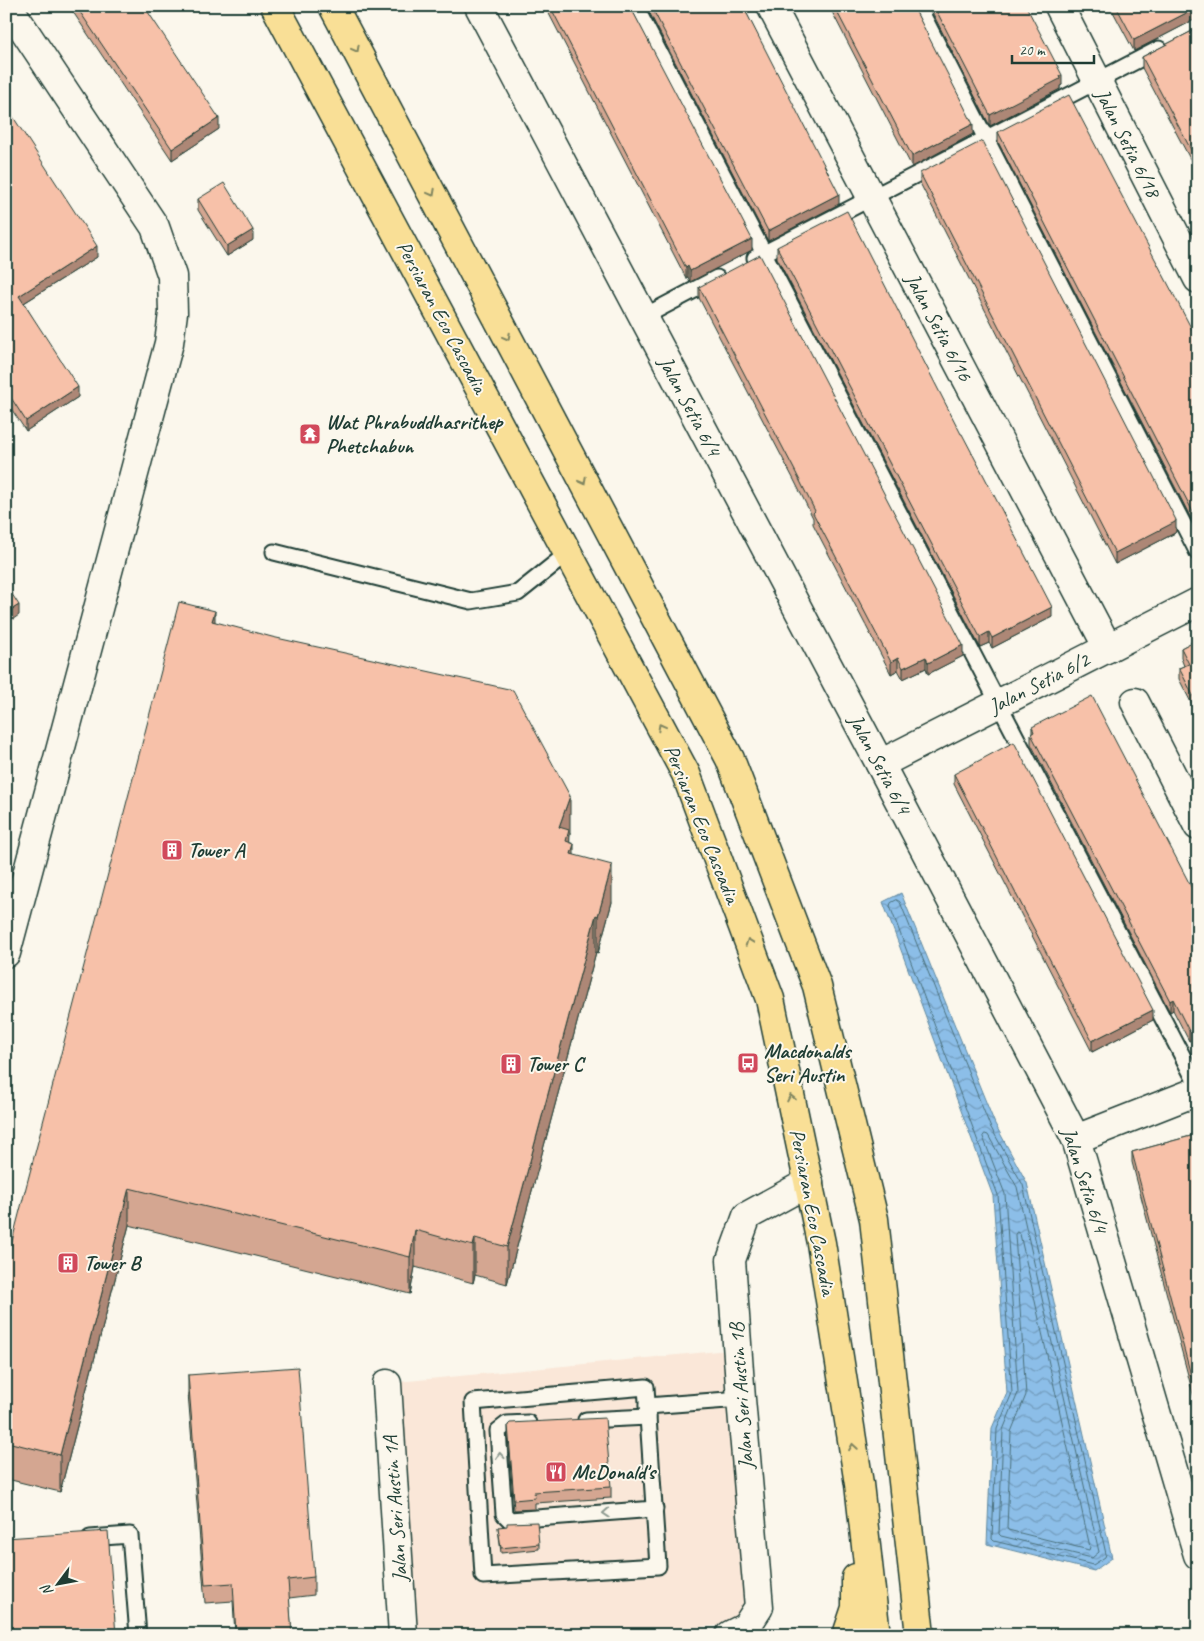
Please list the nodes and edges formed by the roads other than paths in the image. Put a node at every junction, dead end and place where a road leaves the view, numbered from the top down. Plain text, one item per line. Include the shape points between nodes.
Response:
1 (8, 6) edge
2 (276, 6) edge
3 (333, 6) edge
4 (479, 6) edge
5 (635, 6) edge
6 (771, 6) edge
7 (918, 6) edge
8 (1059, 6) edge
9 (1172, 42) edge
10 (1096, 81) junction
11 (985, 138) junction
12 (871, 198) junction
13 (764, 254) junction
14 (1198, 280) edge
15 (642, 317) junction
16 (274, 552) dead end
17 (568, 553) junction
18 (1198, 553) edge
19 (1198, 602) edge
20 (1108, 648) junction
21 (1135, 702) dead end
22 (998, 704) junction
23 (880, 764) junction
24 (1198, 826) edge
25 (6, 952) edge
26 (1198, 1086) edge
27 (1198, 1091) edge
28 (1076, 1139) junction
29 (809, 1182) junction
30 (387, 1384) dead end
31 (741, 1399) junction
32 (648, 1411) junction
33 (573, 1421) edge
34 (545, 1422) edge
35 (859, 1484) junction
36 (655, 1509) junction
37 (73, 1539) edge
38 (1198, 1555) edge
39 (917, 1599) junction
40 (138, 1635) edge
41 (403, 1635) edge
42 (730, 1635) edge
43 (847, 1635) edge
44 (876, 1635) edge
45 (920, 1635) edge
46 (939, 1635) edge

1 - 25 street via 155,227 172,276 173,312 169,343
2 - 17 main road, Persiaran Eco Cascadia
3 -> 39 main road via 730,759 817,986 874,1219
4 - 15 street, Jalan Setia 6/4
5 - 13 lane
6 - 12 street, Jalan Setia 6/16
7 - 11 lane
8 - 10 street, Jalan Setia 6/18
9 - 10 lane
10 - 11 lane
10 - 14 street, Jalan Setia 6/18
11 - 12 lane
11 - 18 lane
12 - 13 lane
12 - 20 street, Jalan Setia 6/16
13 - 15 lane
13 - 22 lane
15 - 23 street, Jalan Setia 6/4
16 - 17 lane via 471,601 518,593
29 -> 17 main road, Persiaran Eco Cascadia via 770,999 686,774
19 - 20 street, Jalan Setia 6/2
20 - 22 street, Jalan Setia 6/2
21 - 24 street
22 - 23 street, Jalan Setia 6/2
22 - 26 lane
23 - 28 street, Jalan Setia 6/4
27 - 28 street
28 - 38 street, Jalan Setia 6/4
29 - 31 street, Jalan Seri Austin 1B via 747,1216 731,1260
35 -> 29 main road, Persiaran Eco Cascadia
30 - 41 street, Jalan Seri Austin 1A
31 - 32 lane
31 - 42 street, Jalan Seri Austin 1B via 759,1607 746,1627
32 - 33 lane
32 - 36 lane
32 - 36 lane via 646,1387 472,1402 483,1576 658,1566
36 -> 34 lane via 510,1520 504,1514 498,1431 507,1424
35 - 43 main road via 856,1608
35 - 44 main road, Persiaran Eco Cascadia
37 - 40 lane via 130,1535
39 - 45 main road
39 - 46 main road

